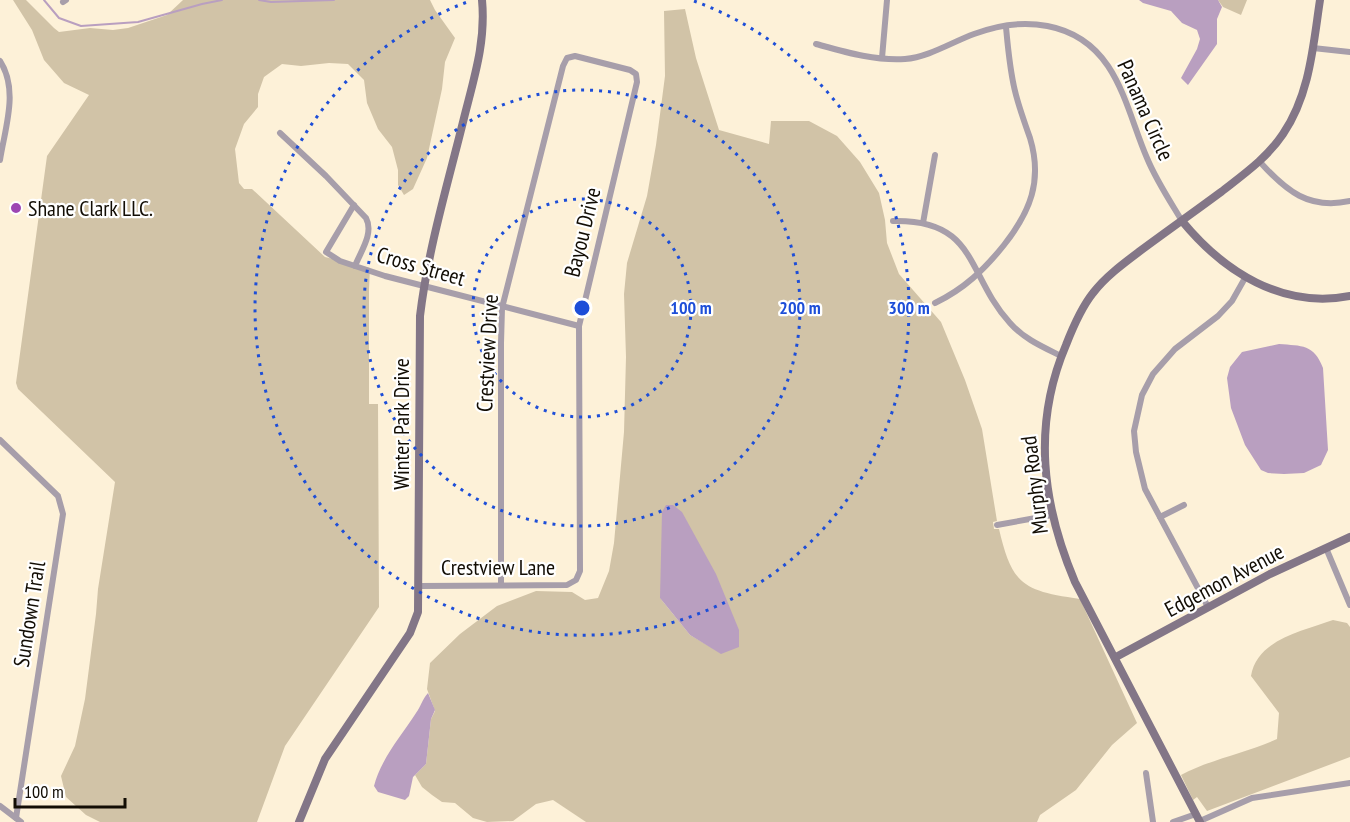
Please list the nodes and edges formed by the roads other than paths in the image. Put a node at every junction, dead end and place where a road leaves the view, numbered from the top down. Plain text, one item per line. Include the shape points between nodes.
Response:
1 (482, 0) edge
2 (886, 0) edge
3 (1320, 0) edge
4 (1005, 27) junction
5 (816, 44) dead end
6 (1313, 48) junction
7 (1350, 52) edge
8 (567, 58) joint
9 (882, 58) junction
10 (0, 62) edge
11 (279, 133) dead end
12 (935, 155) dead end
13 (0, 160) edge
14 (1260, 162) junction
15 (1350, 201) edge
16 (354, 205) junction
17 (893, 221) dead end
18 (1182, 221) junction
19 (923, 223) junction
20 (355, 266) junction
21 (978, 275) junction
22 (1245, 278) junction
23 (423, 286) junction
24 (1350, 296) edge
25 (935, 303) dead end
26 (502, 308) junction
27 (579, 326) junction
28 (1061, 356) junction
29 (0, 440) edge
30 (1184, 505) dead end
31 (1052, 515) junction
32 (1160, 517) junction
33 (997, 525) dead end
34 (1350, 537) edge
35 (1326, 548) junction
36 (576, 580) joint
37 (501, 585) junction
38 (419, 586) junction
39 (1350, 605) edge
40 (1208, 607) junction
41 (1116, 657) junction
42 (1146, 773) dead end
43 (1350, 783) edge
44 (0, 806) edge
45 (1199, 819) edge
46 (19, 820) edge
47 (299, 822) edge
48 (1153, 822) edge
49 (1173, 822) edge

1 - 23 street, Winter Park Drive via 483,39
2 - 9 street
3 - 6 street, Murphy Road
4 - 9 street, Panama Circle via 976,33 933,52
4 - 18 street, Panama Circle via 1057,27 1098,52 1116,77 1147,160
4 - 21 street via 1035,180 1023,218
5 - 9 street, Panama Circle
6 - 7 street
6 - 14 street, Murphy Road via 1297,110
8 - 26 street, Crestview Drive
8 - 27 street, Bayou Drive via 575,56 630,70 636,74 637,82
10 - 13 street via 9,77 10,92
11 - 16 street
12 - 19 street
14 - 15 street via 1280,184 1304,198 1322,203
14 - 18 street, Murphy Road
16 - 20 street via 369,223
16 - 20 street, Cross Street via 326,252
17 - 19 street
18 - 22 street via 1198,241
18 - 28 street, Murphy Road via 1138,252 1092,293
19 - 21 street via 954,237 967,251
20 - 23 street, Cross Street
21 - 25 street via 956,293
21 - 28 street via 1011,324 1031,341
22 - 24 street via 1304,298
22 - 32 street via 1218,316 1165,360 1142,395 1134,431 1136,452 1145,489
23 - 26 street, Cross Street
23 - 38 street, Winter Park Drive via 419,351
26 - 27 street, Cross Street
26 - 37 street, Crestview Drive
27 - 36 street, Bayou Drive via 580,571
28 - 31 street, Murphy Road via 1045,422
29 - 46 street, Sundown Trail via 58,496 63,514
30 - 32 street
31 - 33 street
31 - 41 street, Murphy Road via 1075,582
32 - 40 street
34 - 35 street, Edgemon Avenue
35 - 39 street
35 - 40 street, Edgemon Avenue
36 - 37 street, Crestview Lane via 567,585
37 - 38 street, Crestview Lane
38 - 47 street, Winter Park Drive via 418,612 410,633 326,759
40 - 41 street, Edgemon Avenue
41 - 45 street, Murphy Road
42 - 48 street
43 - 45 street via 1252,798
44 - 46 street
45 - 49 street

